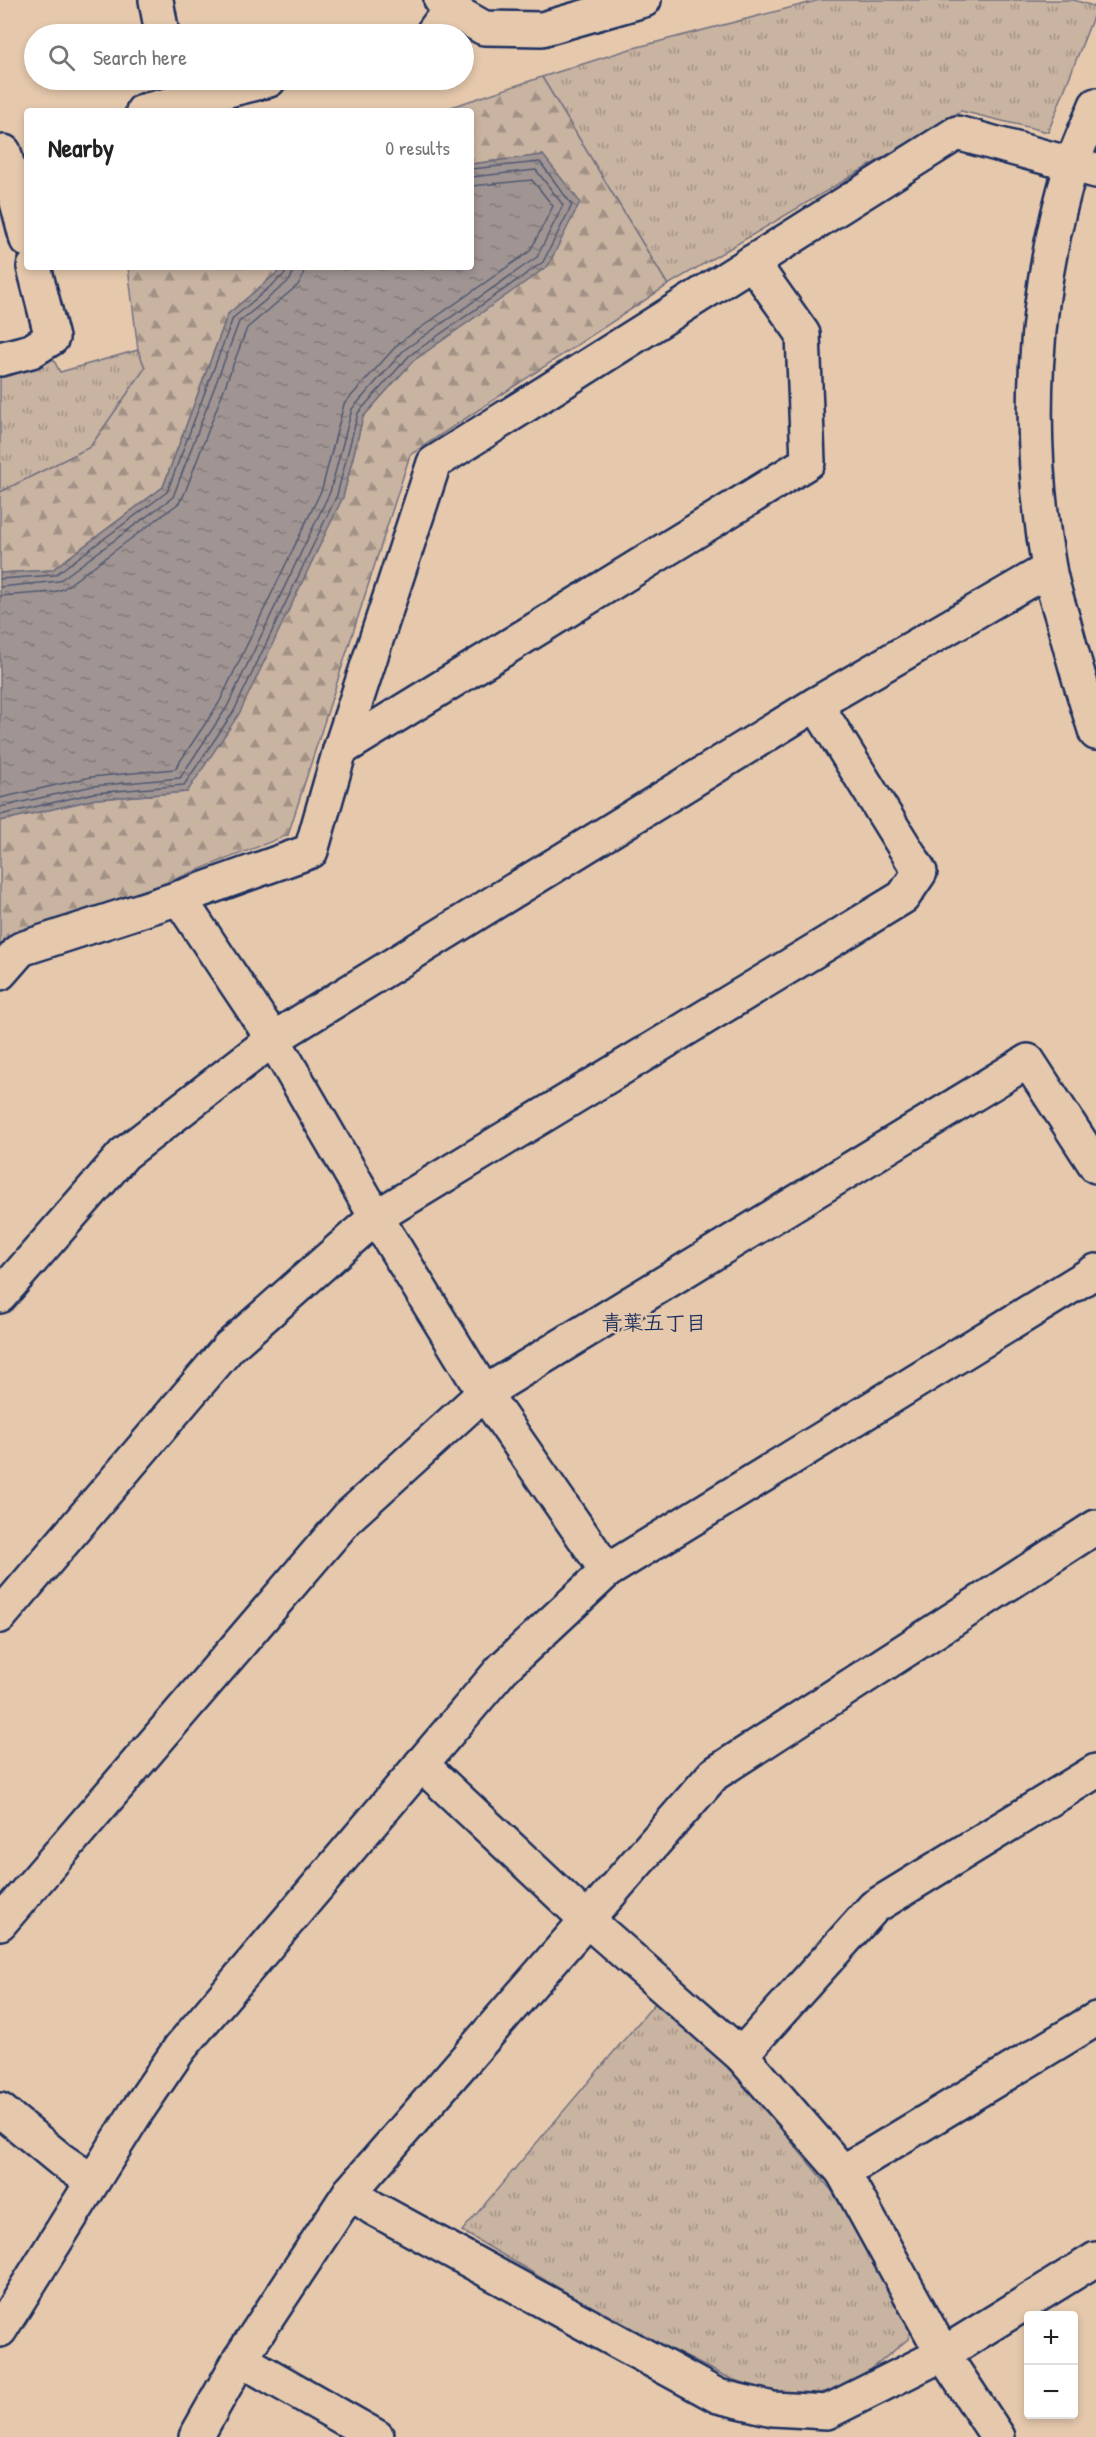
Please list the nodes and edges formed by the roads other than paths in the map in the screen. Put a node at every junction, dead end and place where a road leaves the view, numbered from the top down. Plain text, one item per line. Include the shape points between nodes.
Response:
1 (156, 0) edge
2 (644, 0) edge
3 (441, 14) edge
4 (160, 24) edge
5 (472, 24) edge
6 (474, 25) edge
7 (210, 90) edge
8 (162, 98) edge
9 (1096, 105) edge
10 (10, 150) edge
11 (1084, 167) edge
12 (24, 224) edge
13 (752, 262) junction
14 (35, 270) edge
15 (0, 359) edge
16 (1049, 569) junction
17 (816, 704) junction
18 (1096, 734) edge
19 (340, 750) junction
20 (179, 898) junction
21 (0, 973) edge
22 (273, 1039) junction
23 (1096, 1167) edge
24 (376, 1217) junction
25 (1096, 1271) edge
26 (0, 1296) edge
27 (484, 1393) junction
28 (1096, 1527) edge
29 (607, 1571) junction
30 (0, 1616) edge
31 (421, 1764) junction
32 (1096, 1771) edge
33 (586, 1919) junction
34 (0, 1923) edge
35 (1096, 2019) edge
36 (741, 2055) junction
37 (0, 2110) edge
38 (843, 2172) junction
39 (92, 2181) junction
40 (350, 2192) junction
41 (1096, 2259) edge
42 (0, 2330) edge
43 (943, 2354) junction
44 (240, 2359) junction
45 (196, 2437) edge
46 (377, 2437) edge
47 (998, 2437) edge

1 - 4 street
2 - 6 street via 542,29
3 - 5 street
7 - 8 street
9 - 11 street
10 - 12 street
11 - 13 street via 957,133
11 - 16 street via 1049,258 1037,335 1038,487
13 - 19 street via 434,462
13 - 19 street via 803,334 808,462
14 - 15 street via 52,338 31,351
16 - 17 street
16 - 18 street
17 - 22 street
17 - 24 street via 921,872 903,897
19 - 20 street via 311,851
20 - 21 street via 21,949
20 - 22 street
22 - 24 street
22 - 26 street via 124,1154
23 - 27 street via 1028,1061
24 - 27 street
24 - 30 street via 229,1347
25 - 29 street
27 - 29 street
27 - 34 street via 349,1516
28 - 33 street via 714,1774
29 - 31 street via 503,1668
31 - 33 street
31 - 39 street via 180,2048
32 - 36 street via 874,1907
33 - 36 street
33 - 40 street
35 - 38 street
36 - 38 street
37 - 39 street
38 - 43 street
39 - 42 street
40 - 43 street via 718,2396 773,2409 827,2412
40 - 44 street
41 - 43 street
43 - 47 street
44 - 45 street
44 - 46 street

